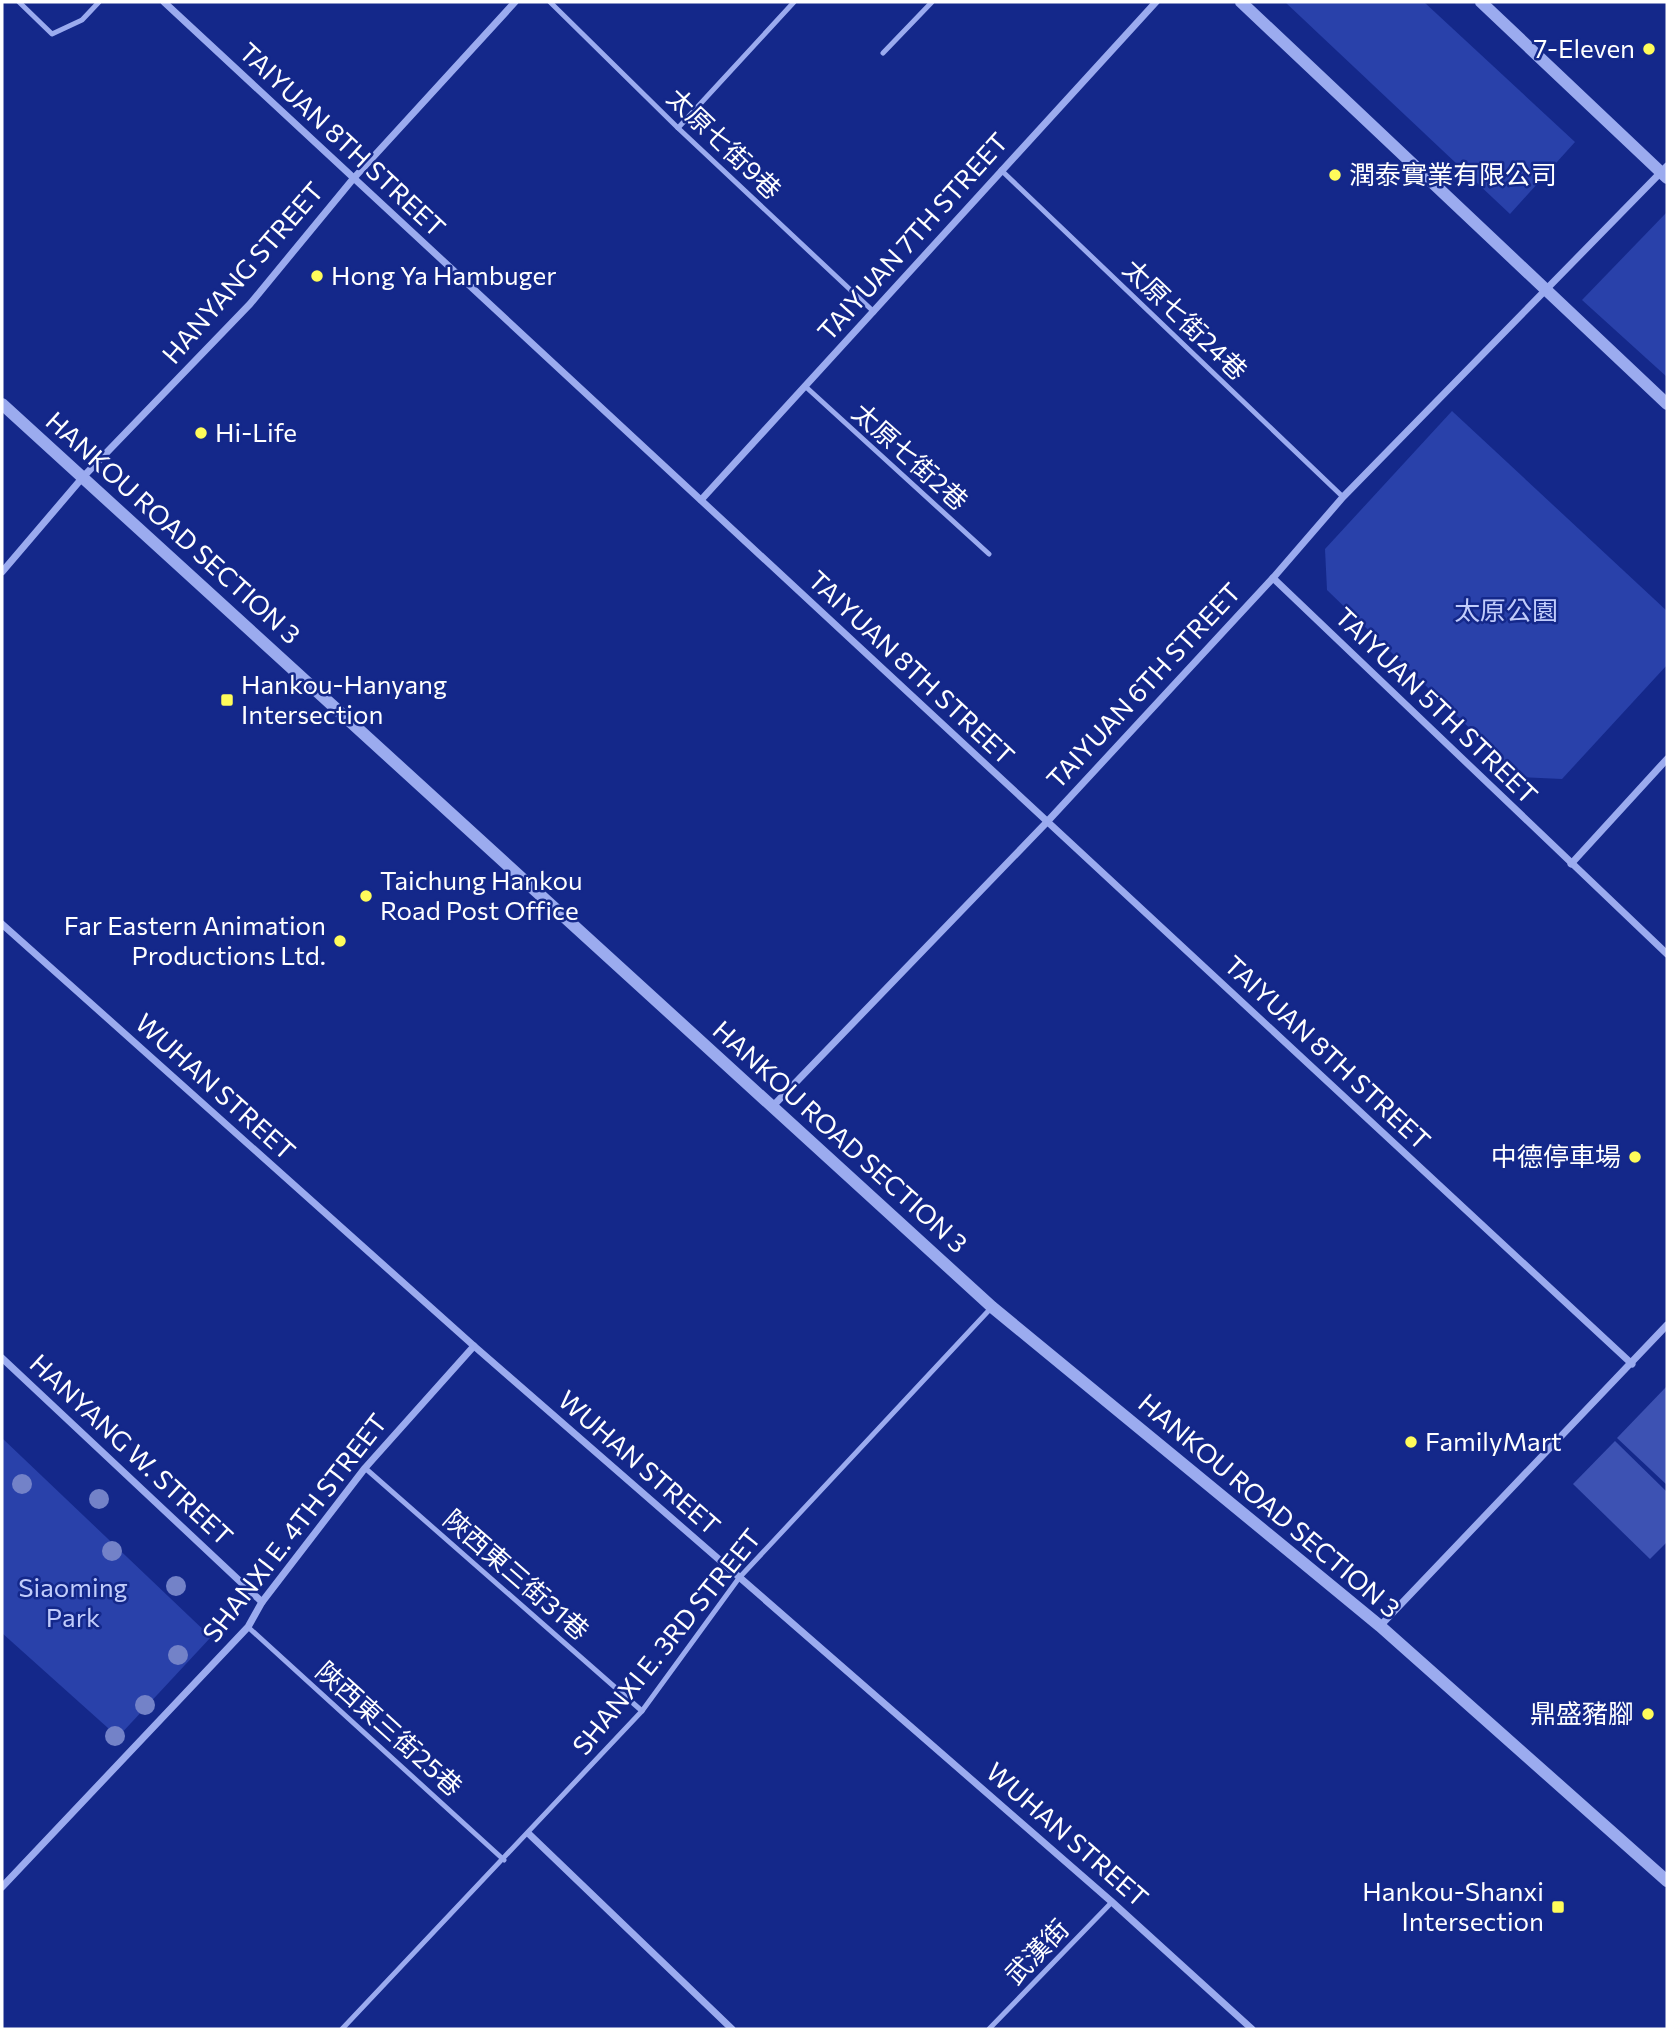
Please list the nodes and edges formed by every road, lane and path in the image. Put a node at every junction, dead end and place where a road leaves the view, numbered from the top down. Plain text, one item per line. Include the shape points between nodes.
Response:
1 (19, 2) edge
2 (99, 2) edge
3 (164, 2) edge
4 (515, 2) edge
5 (550, 2) edge
6 (794, 2) edge
7 (932, 2) edge
8 (1156, 2) edge
9 (1241, 2) edge
10 (1481, 2) edge
11 (883, 53) dead end
12 (678, 128) junction
13 (1001, 170) junction
14 (1665, 172) edge
15 (353, 179) junction
16 (1545, 291) junction
17 (874, 312) junction
18 (806, 387) junction
19 (2, 404) edge
20 (1667, 404) edge
21 (83, 477) junction
22 (1343, 497) junction
23 (701, 500) junction
24 (989, 554) dead end
25 (2, 572) edge
26 (1273, 578) junction
27 (1667, 759) edge
28 (1046, 823) junction
29 (1571, 864) junction
30 (2, 925) edge
31 (1667, 954) edge
32 (772, 1107) junction
33 (992, 1307) junction
34 (1667, 1325) edge
35 (474, 1346) junction
36 (2, 1358) edge
37 (1632, 1364) junction
38 (365, 1468) junction
39 (739, 1578) junction
40 (262, 1602) junction
41 (1380, 1626) junction
42 (248, 1627) junction
43 (642, 1711) junction
44 (529, 1834) junction
45 (504, 1860) junction
46 (1667, 1881) edge
47 (2, 1887) edge
48 (1112, 1902) junction
49 (342, 2029) edge
50 (732, 2029) edge
51 (989, 2029) edge
52 (1252, 2029) edge

1 - 2 lane via 52,34 82,20
3 - 15 street, TAIYUAN 8TH STREET
4 - 15 street, HANYANG STREET
5 - 12 lane, 太原七街9巷
6 - 12 lane
7 - 11 lane
8 - 13 street, TAIYUAN 7TH STREET
9 - 16 street
10 - 14 street
12 - 17 lane, 太原七街9巷
13 - 17 street, TAIYUAN 7TH STREET
13 - 22 lane, 太原七街24巷
14 - 16 street, TAIYUAN 6TH STREET
15 - 21 street, HANYANG STREET via 250,304
15 - 23 street, TAIYUAN 8TH STREET
16 - 20 street
16 - 22 street, TAIYUAN 6TH STREET
17 - 18 street, TAIYUAN 7TH STREET
18 - 23 street, TAIYUAN 7TH STREET
18 - 24 lane, 太原七街2巷
19 - 21 street, HANKOU ROAD SECTION 3
21 - 25 street, HANYANG STREET
21 - 32 street, HANKOU ROAD SECTION 3
22 - 26 street, TAIYUAN 6TH STREET
23 - 28 street, TAIYUAN 8TH STREET
26 - 28 street, TAIYUAN 6TH STREET
26 - 29 street, TAIYUAN 5TH STREET
27 - 29 street
28 - 32 street, TAIYUAN 6TH STREET
28 - 37 street, TAIYUAN 8TH STREET
29 - 31 street, TAIYUAN 5TH STREET
30 - 35 street, WUHAN STREET
32 - 33 street, HANKOU ROAD SECTION 3
33 - 39 lane, SHANXI E. 3RD STREET
33 - 41 street, HANKOU ROAD SECTION 3
34 - 37 street
35 - 38 street, SHANXI E. 4TH STREET
35 - 39 street, WUHAN STREET
36 - 40 street, HANYANG W. STREET
37 - 41 street
38 - 40 street, SHANXI E. 4TH STREET
38 - 43 lane, 陜西東三街31巷
39 - 43 lane, SHANXI E. 3RD STREET
39 - 48 street, WUHAN STREET
40 - 42 street, SHANXI E. 4TH STREET
41 - 46 street, HANKOU ROAD SECTION 3
42 - 45 lane, 陜西東三街25巷
42 - 47 street, SHANXI E. 4TH STREET
43 - 44 lane, SHANXI E. 3RD STREET
44 - 45 lane, SHANXI E. 3RD STREET
44 - 50 street
45 - 49 lane, SHANXI E. 3RD STREET
48 - 51 lane, 武漢街
48 - 52 street, WUHAN STREET

